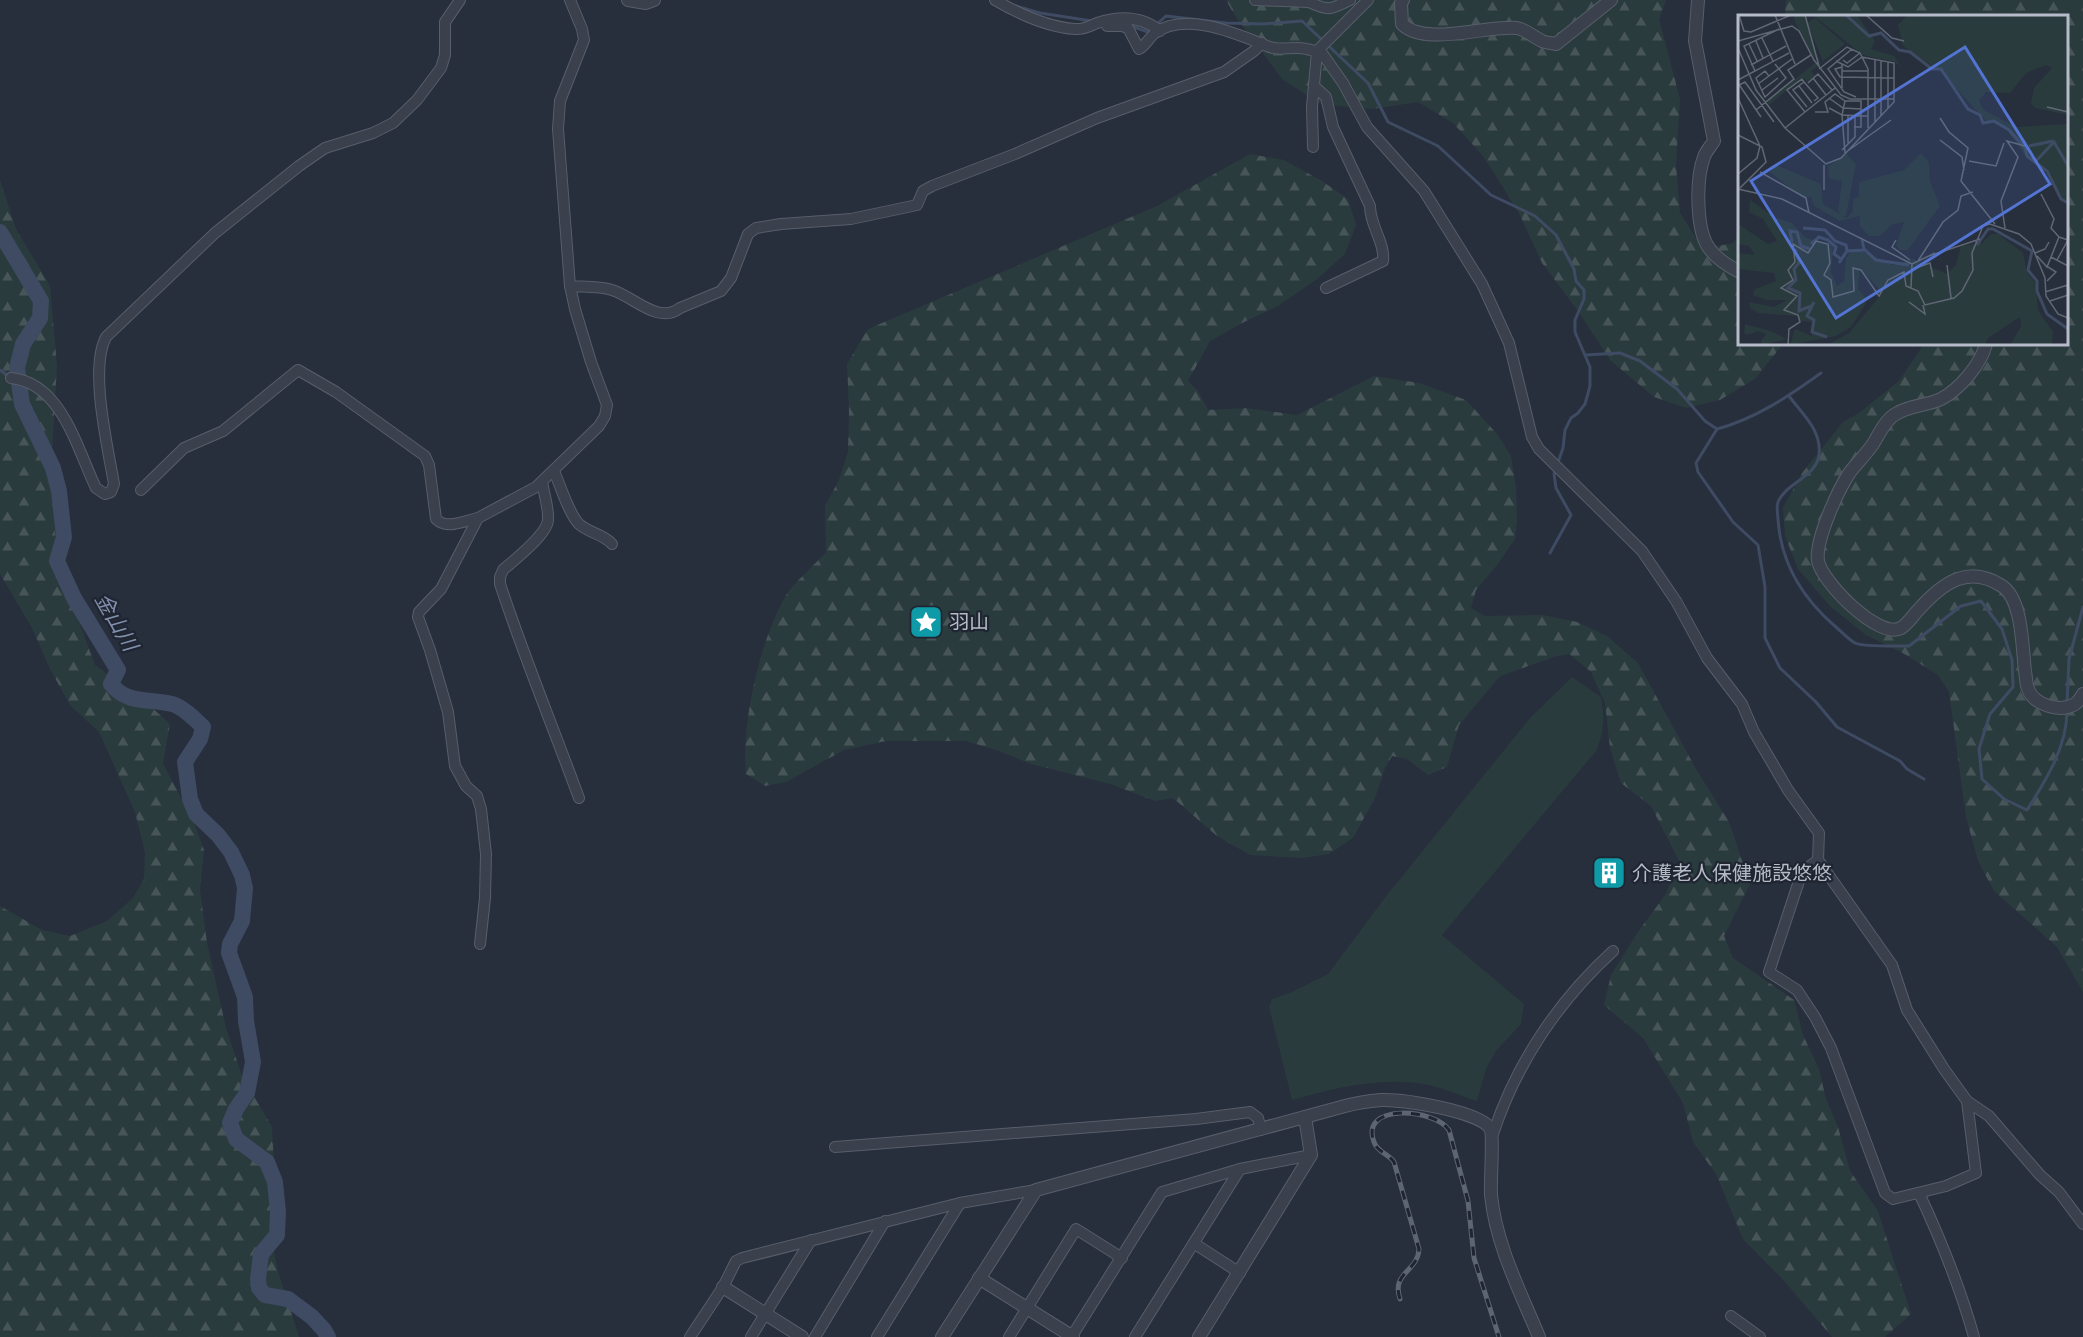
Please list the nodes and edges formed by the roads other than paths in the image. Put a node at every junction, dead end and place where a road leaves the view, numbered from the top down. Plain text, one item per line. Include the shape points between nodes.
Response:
1 (460, 0) edge
2 (570, 0) edge
3 (628, 0) edge
4 (654, 0) edge
5 (995, 0) edge
6 (1255, 0) edge
7 (1350, 0) edge
8 (1368, 0) edge
9 (1403, 0) edge
10 (1611, 0) edge
11 (1698, 0) edge
12 (1309, 1) edge
13 (1107, 27) dead end
14 (1160, 31) junction
15 (1262, 43) junction
16 (1318, 51) junction
17 (1315, 87) junction
18 (1313, 147) dead end
19 (1738, 271) edge
20 (570, 286) junction
21 (1326, 288) dead end
22 (1986, 345) edge
23 (11, 378) dead end
24 (554, 471) junction
25 (542, 482) junction
26 (141, 489) dead end
27 (478, 518) junction
28 (612, 544) dead end
29 (2083, 694) edge
30 (579, 798) dead end
31 (1818, 860) junction
32 (480, 944) dead end
33 (1613, 951) dead end
34 (1967, 1101) junction
35 (1305, 1117) junction
36 (1261, 1130) junction
37 (1493, 1134) junction
38 (835, 1148) dead end
39 (1311, 1155) junction
40 (1240, 1169) junction
41 (1036, 1191) junction
42 (1919, 1193) junction
43 (960, 1203) junction
44 (885, 1221) junction
45 (2083, 1224) edge
46 (811, 1240) junction
47 (1195, 1244) junction
48 (1122, 1258) junction
49 (1240, 1273) junction
50 (979, 1278) junction
51 (723, 1287) junction
52 (1027, 1308) junction
53 (765, 1314) junction
54 (1731, 1316) dead end
55 (690, 1337) edge
56 (751, 1337) edge
57 (802, 1337) edge
58 (815, 1337) edge
59 (877, 1337) edge
60 (942, 1337) edge
61 (1009, 1337) edge
62 (1072, 1337) edge
63 (1135, 1337) edge
64 (1199, 1337) edge
65 (1539, 1337) edge
66 (1760, 1337) edge
67 (1974, 1337) edge

1 - 23 street via 445,22 441,68 393,123 325,147 299,166 215,233 106,337 99,371 114,484 111,492 105,494 96,488 70,428 51,399 33,384
2 - 20 street via 584,40 560,101 558,129
3 - 4 street
5 - 14 street via 1049,24 1075,29 1125,18 1145,22
6 - 12 street
7 - 12 street via 1326,10
8 - 16 street
9 - 10 street via 1402,24 1415,33 1520,28 1556,44
11 - 19 street via 1695,41 1714,141 1704,156 1699,181 1700,228 1719,259
13 - 14 street via 1128,28 1140,50
14 - 15 street via 1186,24 1208,26
15 - 16 street via 1268,47 1306,47
15 - 20 street via 1224,72 1097,118 932,186 923,191 916,205 851,219 756,228 748,234 731,278 721,291 674,312 663,314 648,309 613,290
16 - 17 street
16 - 31 street via 1343,83 1368,127 1424,191 1482,284 1509,343 1532,437 1539,449 1642,551 1676,601 1707,658 1742,705 1788,790 1819,833
17 - 18 street
17 - 21 street via 1326,97 1333,127 1370,206 1370,218 1384,253 1383,261
20 - 24 street via 607,405 598,426
22 - 29 street via 1958,386 1941,399 1903,410 1889,419 1836,497 1818,561 1834,588 1851,606 1883,628 1893,630 1902,627 1934,592 1947,584 1978,576 1995,581 2006,588 2019,617 2028,690 2038,700 2063,709 2077,704
24 - 25 street
24 - 28 street via 580,524
25 - 27 street
25 - 30 street via 546,526 503,570 500,584
26 - 27 street via 184,448 224,431 298,370 336,392 425,456 439,523
27 - 32 street via 446,579 418,617 448,712 455,766 477,796 481,809 486,854
31 - 34 street via 1892,965 1907,1010
31 - 42 street via 1802,872 1769,972 1797,990 1815,1017 1885,1193 1893,1199
33 - 37 street via 1573,992 1527,1057
34 - 42 street via 1976,1173
34 - 45 street via 1989,1116
35 - 36 street
35 - 37 street via 1351,1105 1401,1101 1478,1119
35 - 39 street
36 - 38 street via 1258,1118 1250,1112
36 - 41 street
37 - 65 street via 1490,1172 1496,1230
39 - 40 street
39 - 49 street
40 - 47 street
40 - 48 street via 1162,1192
41 - 43 street
41 - 50 street
42 - 67 street via 1961,1294
43 - 44 street
43 - 59 street
44 - 46 street
44 - 58 street
46 - 51 street via 736,1261
46 - 53 street
47 - 49 street
47 - 63 street
48 - 52 street via 1076,1229
48 - 62 street
49 - 64 street
50 - 52 street
50 - 60 street
51 - 53 street
51 - 55 street
52 - 61 street
52 - 62 street
53 - 56 street
53 - 57 street
54 - 66 street

